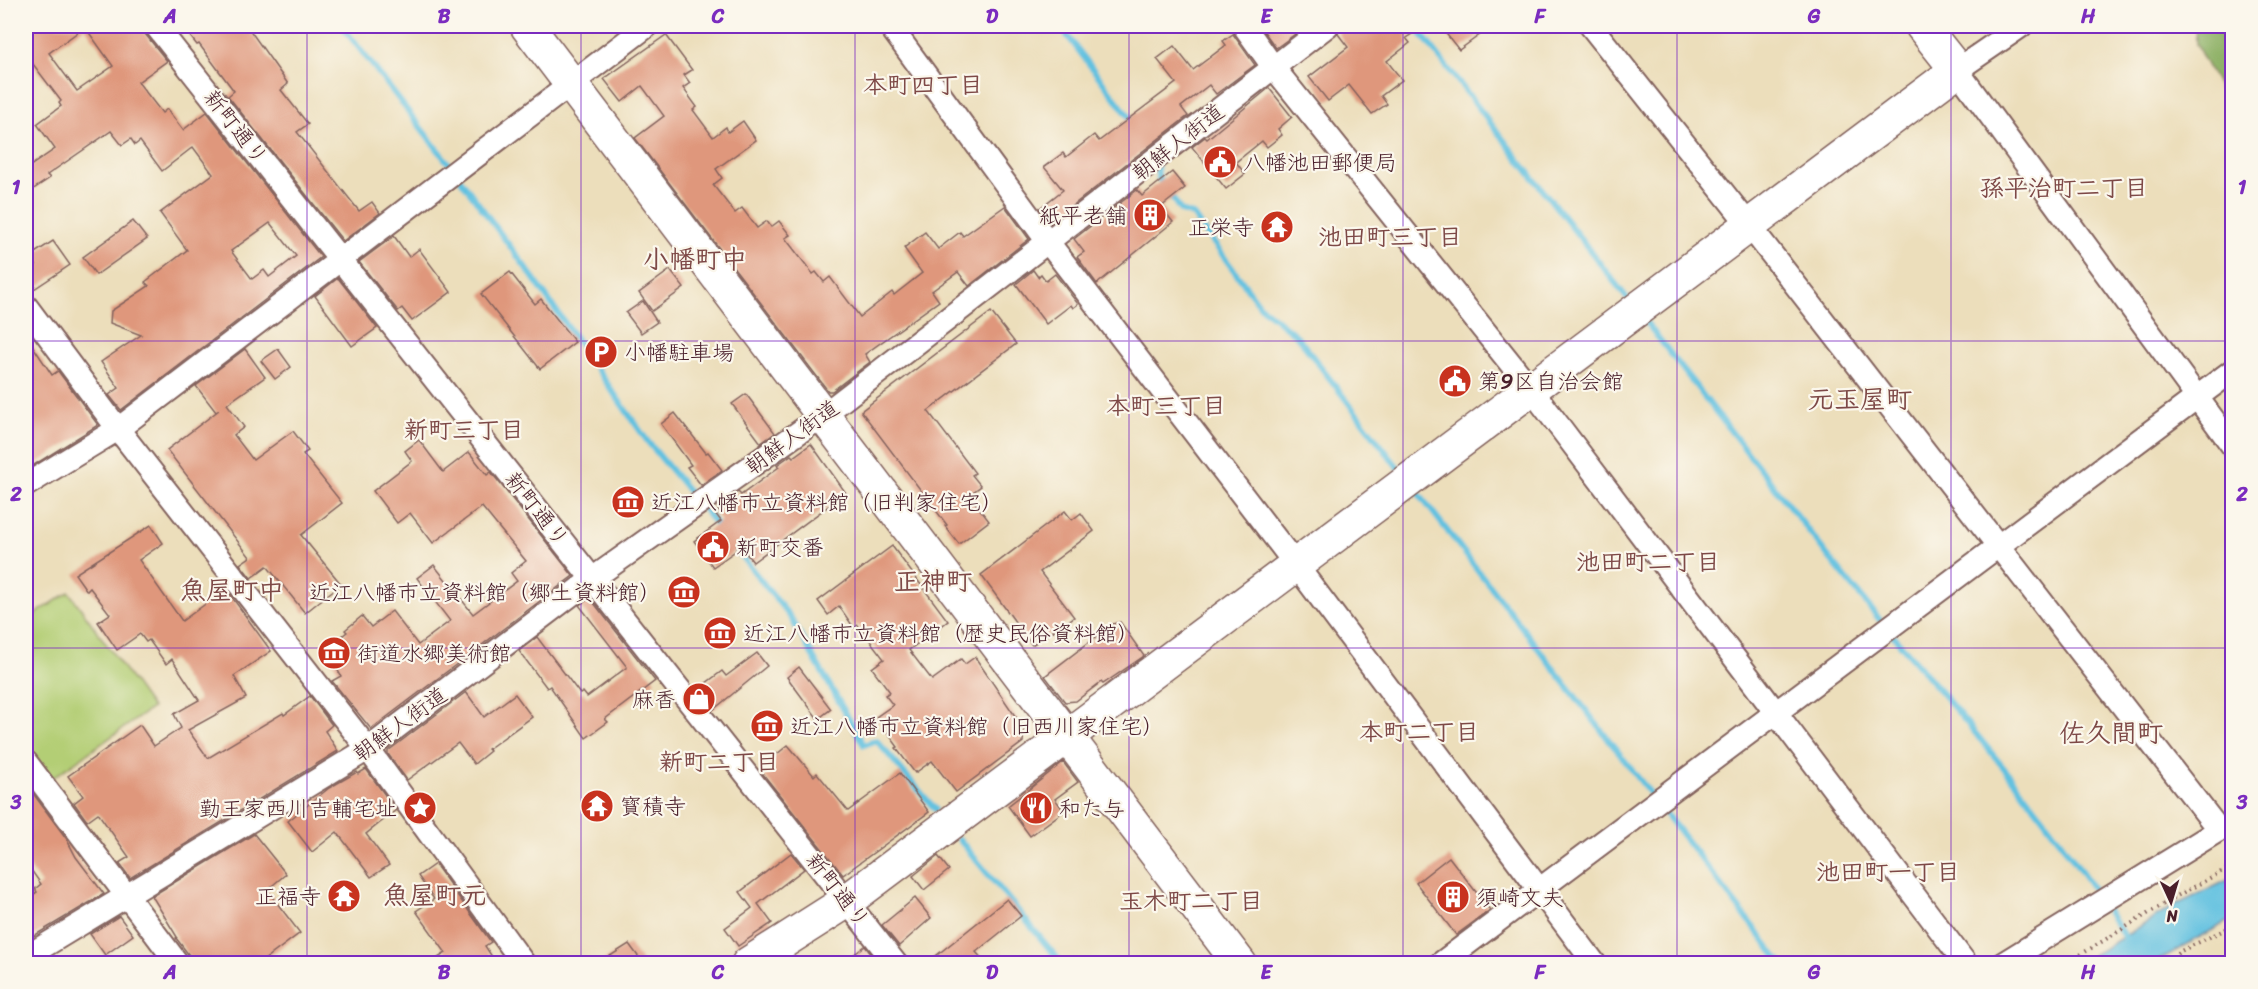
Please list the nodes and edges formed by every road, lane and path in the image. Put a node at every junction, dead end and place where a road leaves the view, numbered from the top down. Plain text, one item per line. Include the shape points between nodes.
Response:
1 (156, 26) edge
2 (527, 26) edge
3 (647, 26) edge
4 (890, 26) edge
5 (1244, 26) edge
6 (1327, 26) edge
7 (1591, 26) edge
8 (1922, 26) edge
9 (2020, 26) edge
10 (1274, 68) junction
11 (1957, 70) junction
12 (571, 83) junction
13 (1749, 225) junction
14 (1048, 242) junction
15 (340, 259) junction
16 (26, 306) edge
17 (2232, 371) edge
18 (1531, 389) junction
19 (2197, 397) junction
20 (822, 416) junction
21 (118, 429) junction
22 (2232, 445) edge
23 (26, 485) edge
24 (1998, 546) junction
25 (1296, 565) junction
26 (592, 579) junction
27 (1776, 712) junction
28 (1067, 736) junction
29 (368, 749) junction
30 (26, 762) edge
31 (2226, 828) edge
32 (2232, 866) edge
33 (1539, 889) junction
34 (126, 896) junction
35 (847, 901) junction
36 (2232, 926) edge
37 (26, 957) edge
38 (178, 963) edge
39 (524, 963) edge
40 (748, 963) edge
41 (896, 963) edge
42 (1240, 963) edge
43 (1440, 963) edge
44 (1595, 963) edge
45 (1966, 963) edge
46 (2002, 963) edge
47 (2065, 963) edge
48 (2162, 963) edge

1 - 15 street, 新町通り
2 - 12 street
3 - 12 street
4 - 14 street
5 - 10 street
6 - 10 street, 朝鮮人街道
7 - 13 street
8 - 11 street
9 - 11 street
10 - 14 street, 朝鮮人街道
10 - 18 street
11 - 13 street
11 - 19 street
12 - 15 street
12 - 20 street
13 - 18 street
13 - 24 street
14 - 20 street, 朝鮮人街道
14 - 25 street
15 - 21 street
15 - 26 street, 新町通り
16 - 21 street
17 - 19 street
18 - 25 street
18 - 27 street
19 - 22 street
19 - 24 street
20 - 26 street, 朝鮮人街道
20 - 28 street
21 - 23 street
21 - 29 street
24 - 27 street
24 - 31 street
25 - 28 street
25 - 33 street
26 - 29 street, 朝鮮人街道
26 - 35 street, 新町通り
27 - 33 street
27 - 45 street
28 - 35 street
28 - 42 street
29 - 34 street, 朝鮮人街道
29 - 39 street
30 - 34 street
31 - 46 street
32 - 47 path
33 - 43 street
33 - 44 street
34 - 37 street, 朝鮮人街道
34 - 38 street
35 - 40 street
35 - 41 street, 新町通り
36 - 48 path

